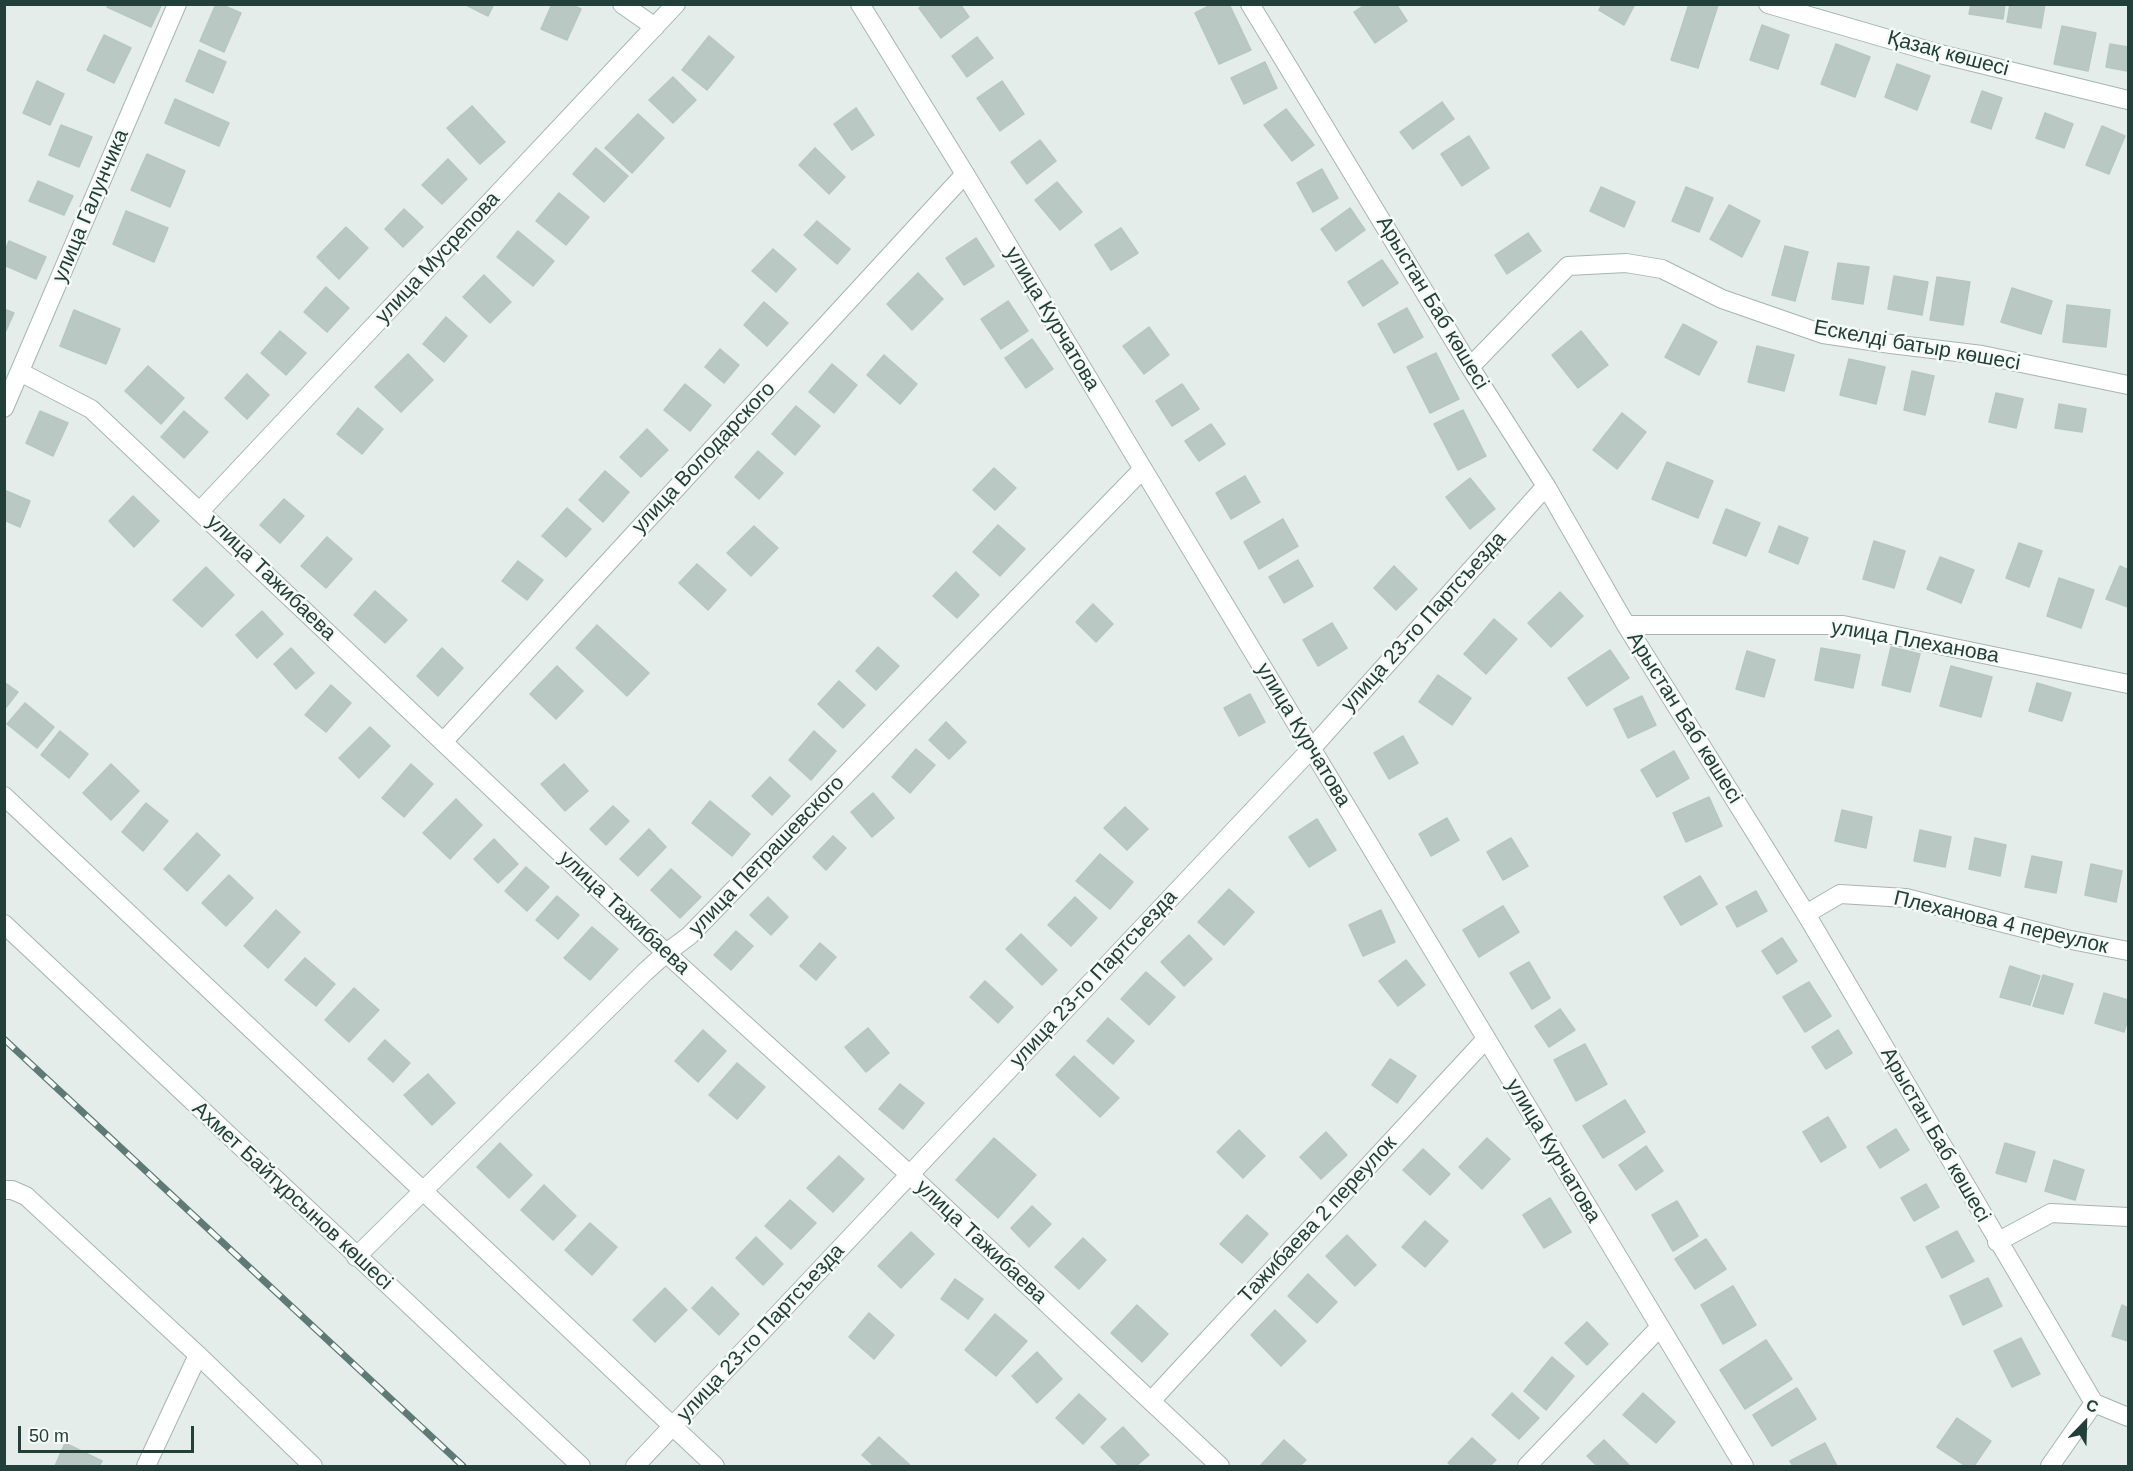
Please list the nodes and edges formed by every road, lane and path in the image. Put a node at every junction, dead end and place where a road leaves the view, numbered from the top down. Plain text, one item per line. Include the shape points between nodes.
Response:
1 (177, 4) edge
2 (621, 4) edge
3 (676, 4) edge
4 (860, 4) edge
5 (1250, 4) edge
6 (1768, 4) edge
7 (655, 27) junction
8 (2128, 100) edge
9 (965, 174) junction
10 (1470, 367) junction
11 (20, 372) junction
12 (2128, 385) edge
13 (4, 408) edge
14 (1142, 470) junction
15 (1546, 486) junction
16 (200, 511) junction
17 (1626, 625) junction
18 (2128, 684) edge
19 (442, 741) junction
20 (1311, 748) junction
21 (4, 796) edge
22 (1806, 914) junction
23 (4, 924) edge
24 (2128, 951) edge
25 (666, 953) junction
26 (1486, 1039) junction
27 (909, 1174) junction
28 (4, 1190) edge
29 (423, 1191) junction
30 (2128, 1217) edge
31 (1997, 1242) junction
32 (356, 1257) junction
33 (1659, 1328) junction
34 (198, 1355) junction
35 (1151, 1401) junction
36 (2094, 1403) junction
37 (2128, 1417) edge
38 (673, 1426) junction
39 (146, 1467) edge
40 (313, 1467) edge
41 (580, 1467) edge
42 (635, 1467) edge
43 (715, 1467) edge
44 (1220, 1467) edge
45 (1527, 1467) edge
46 (1744, 1467) edge
47 (2050, 1467) edge

1 - 11 street, улица Галунчика
2 - 7 street
3 - 7 street, улица Мусрепова
4 - 9 street, улица Курчатова
5 - 10 street, Арыстан Баб көшесі
6 - 8 street, Қазақ көшесі via 1940,54
7 - 16 street, улица Мусрепова
9 - 14 street, улица Курчатова
9 - 19 street, улица Володарского
10 - 12 street, Ескелді батыр көшесі via 1568,266 1626,263 1662,269 1722,299 1823,334 1982,355
10 - 15 street, Арыстан Баб көшесі
11 - 13 street, улица Галунчика
11 - 16 street, улица Тажибаева via 91,409
14 - 20 street, улица Курчатова
14 - 25 street, улица Петрашевского via 689,936
15 - 17 street, Арыстан Баб көшесі
15 - 20 street, улица 23-го Партсъезда
16 - 19 street, улица Тажибаева
17 - 18 street, улица Плеханова via 1843,625
17 - 22 street, Арыстан Баб көшесі
19 - 25 street, улица Тажибаева
20 - 26 street, улица Курчатова
20 - 27 street, улица 23-го Партсъезда
21 - 29 street
22 - 24 street, Плеханова 4 переулок via 1840,894 1906,898
22 - 31 street, Арыстан Баб көшесі
23 - 32 street, Ахмет Байтұрсынов көшесі
25 - 27 street, улица Тажибаева
25 - 29 street, улица Петрашевского
26 - 33 street, улица Курчатова
26 - 35 street, Тажибаева 2 переулок
27 - 35 street, улица Тажибаева
27 - 38 street, улица 23-го Партсъезда
28 - 34 street via 26,1196
29 - 32 street, улица Петрашевского
29 - 38 street
30 - 31 street via 2051,1213
31 - 36 street, Арыстан Баб көшесі
32 - 41 street, Ахмет Байтұрсынов көшесі
33 - 45 street
33 - 46 street, улица Курчатова
34 - 39 street
34 - 40 street
35 - 44 street, улица Тажибаева
36 - 37 street
36 - 47 street
38 - 42 street, улица 23-го Партсъезда
38 - 43 street

